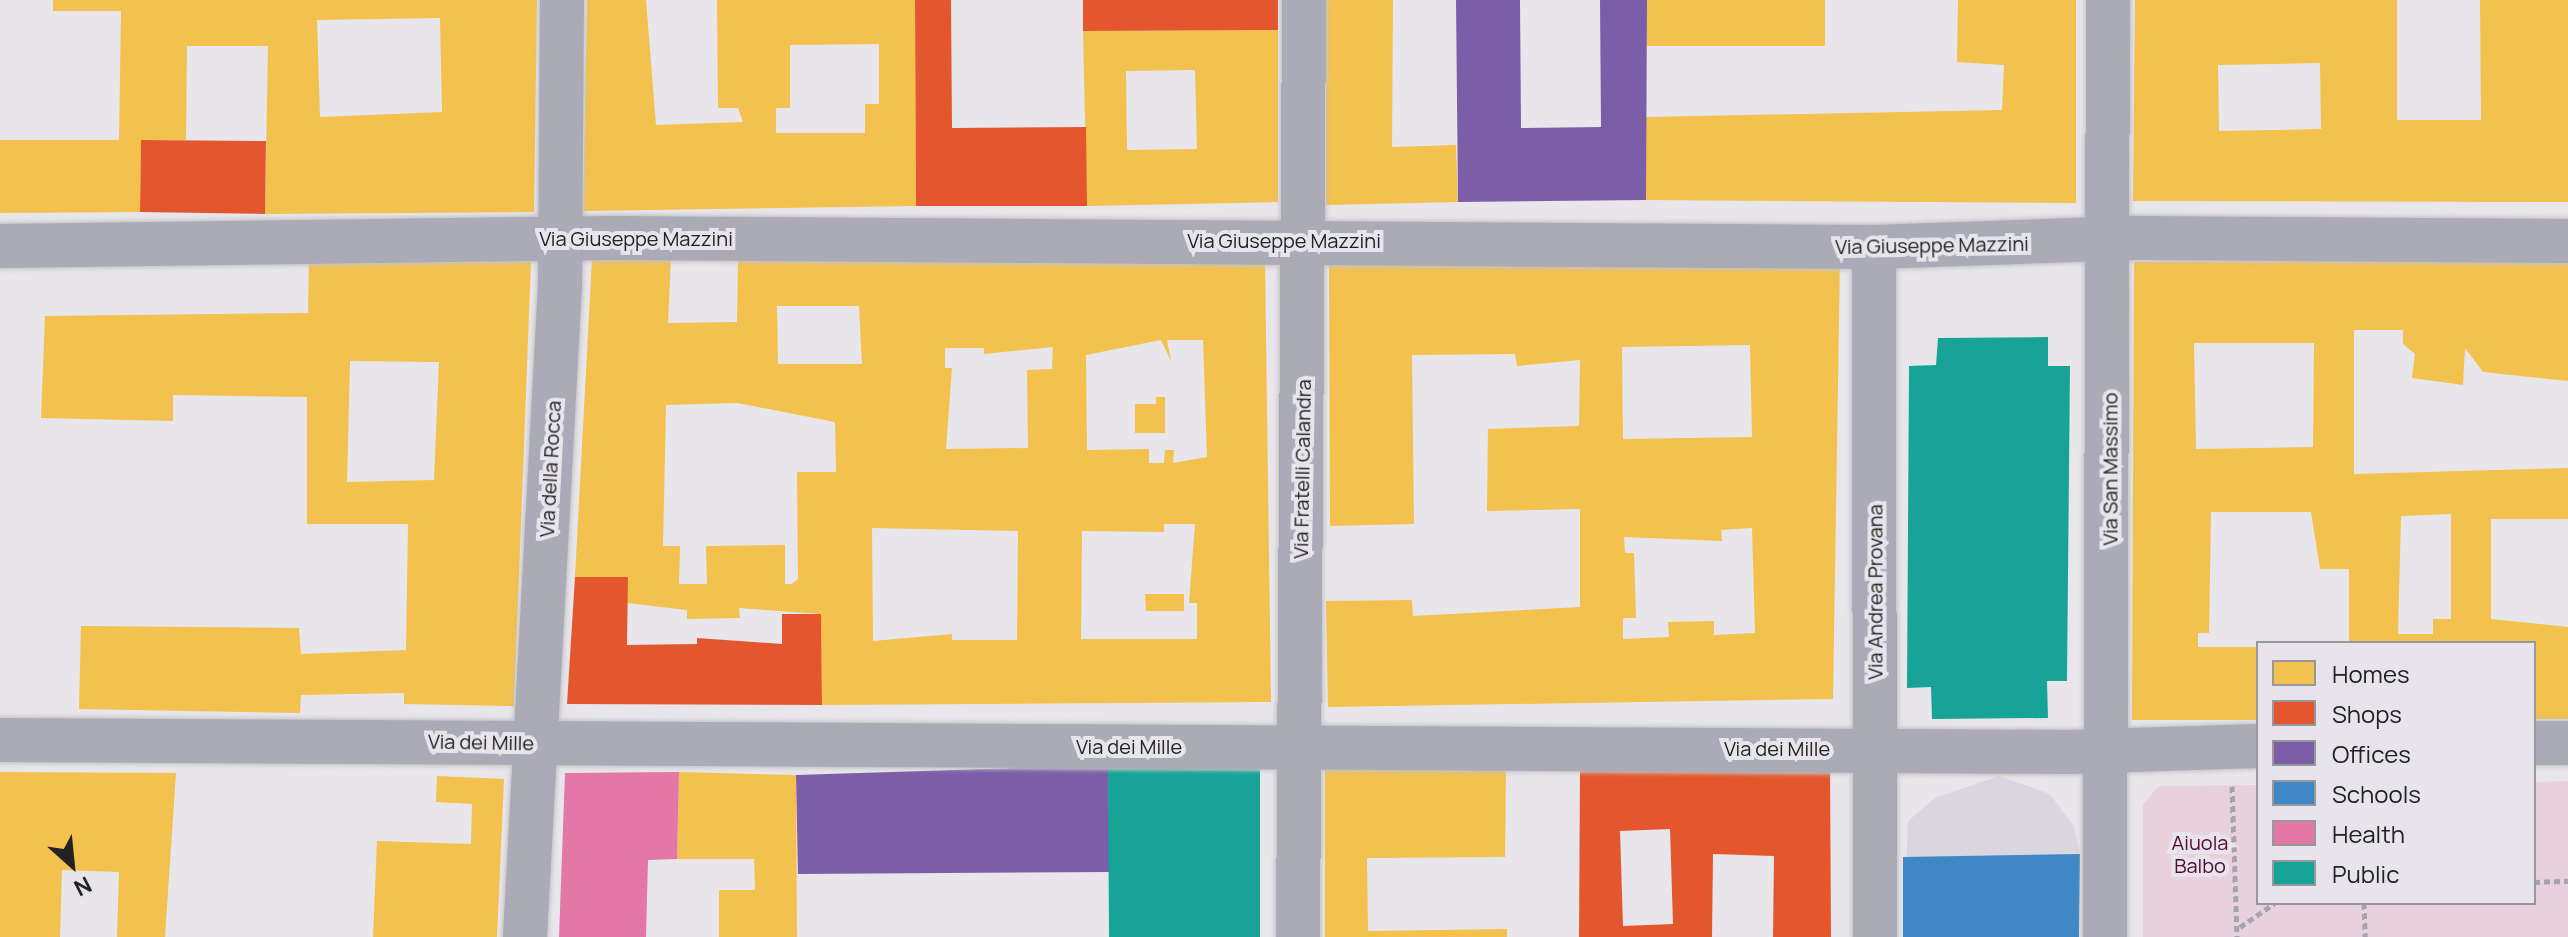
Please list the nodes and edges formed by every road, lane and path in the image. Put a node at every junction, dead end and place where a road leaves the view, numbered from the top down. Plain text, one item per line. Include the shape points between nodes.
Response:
1 (562, 0) edge
2 (1304, 0) edge
3 (2108, 0) edge
4 (561, 238) junction
5 (2109, 238) junction
6 (1304, 239) junction
7 (2568, 241) edge
8 (0, 246) edge
9 (1874, 247) junction
10 (0, 740) edge
11 (536, 742) junction
12 (2536, 743) edge
13 (2568, 743) edge
14 (2256, 746) edge
15 (1299, 747) junction
16 (1875, 748) junction
17 (2106, 751) junction
18 (2232, 799) dead end
19 (2568, 881) edge
20 (2536, 882) edge
21 (2272, 905) edge
22 (2364, 905) edge
23 (2239, 927) junction
24 (525, 937) edge
25 (1298, 937) edge
26 (1875, 937) edge
27 (2105, 937) edge
28 (2237, 937) edge
29 (2365, 937) edge

1 - 4 street, Via della Rocca
2 - 6 street, Via Fratelli Calandra
3 - 5 street, Via San Massimo
4 - 6 street, Via Giuseppe Mazzini
4 - 8 street, Via Giuseppe Mazzini
4 - 11 street, Via della Rocca
5 - 7 street, Via Giuseppe Mazzini
5 - 9 street, Via Giuseppe Mazzini
5 - 17 street, Via San Massimo
6 - 9 street, Via Giuseppe Mazzini
6 - 15 street, Via Fratelli Calandra
9 - 16 street, Via Andrea Provana
10 - 11 street, Via dei Mille
11 - 15 street, Via dei Mille
11 - 24 street, Via della Rocca
12 - 13 street
14 - 17 street, Via dei Mille
15 - 16 street, Via dei Mille
15 - 25 street, Via Fratelli Calandra
16 - 17 street, Via dei Mille
16 - 26 street, Via Andrea Provana
17 - 27 street, Via San Massimo
18 - 23 path
19 - 20 path
21 - 23 path
22 - 29 path
23 - 28 path

